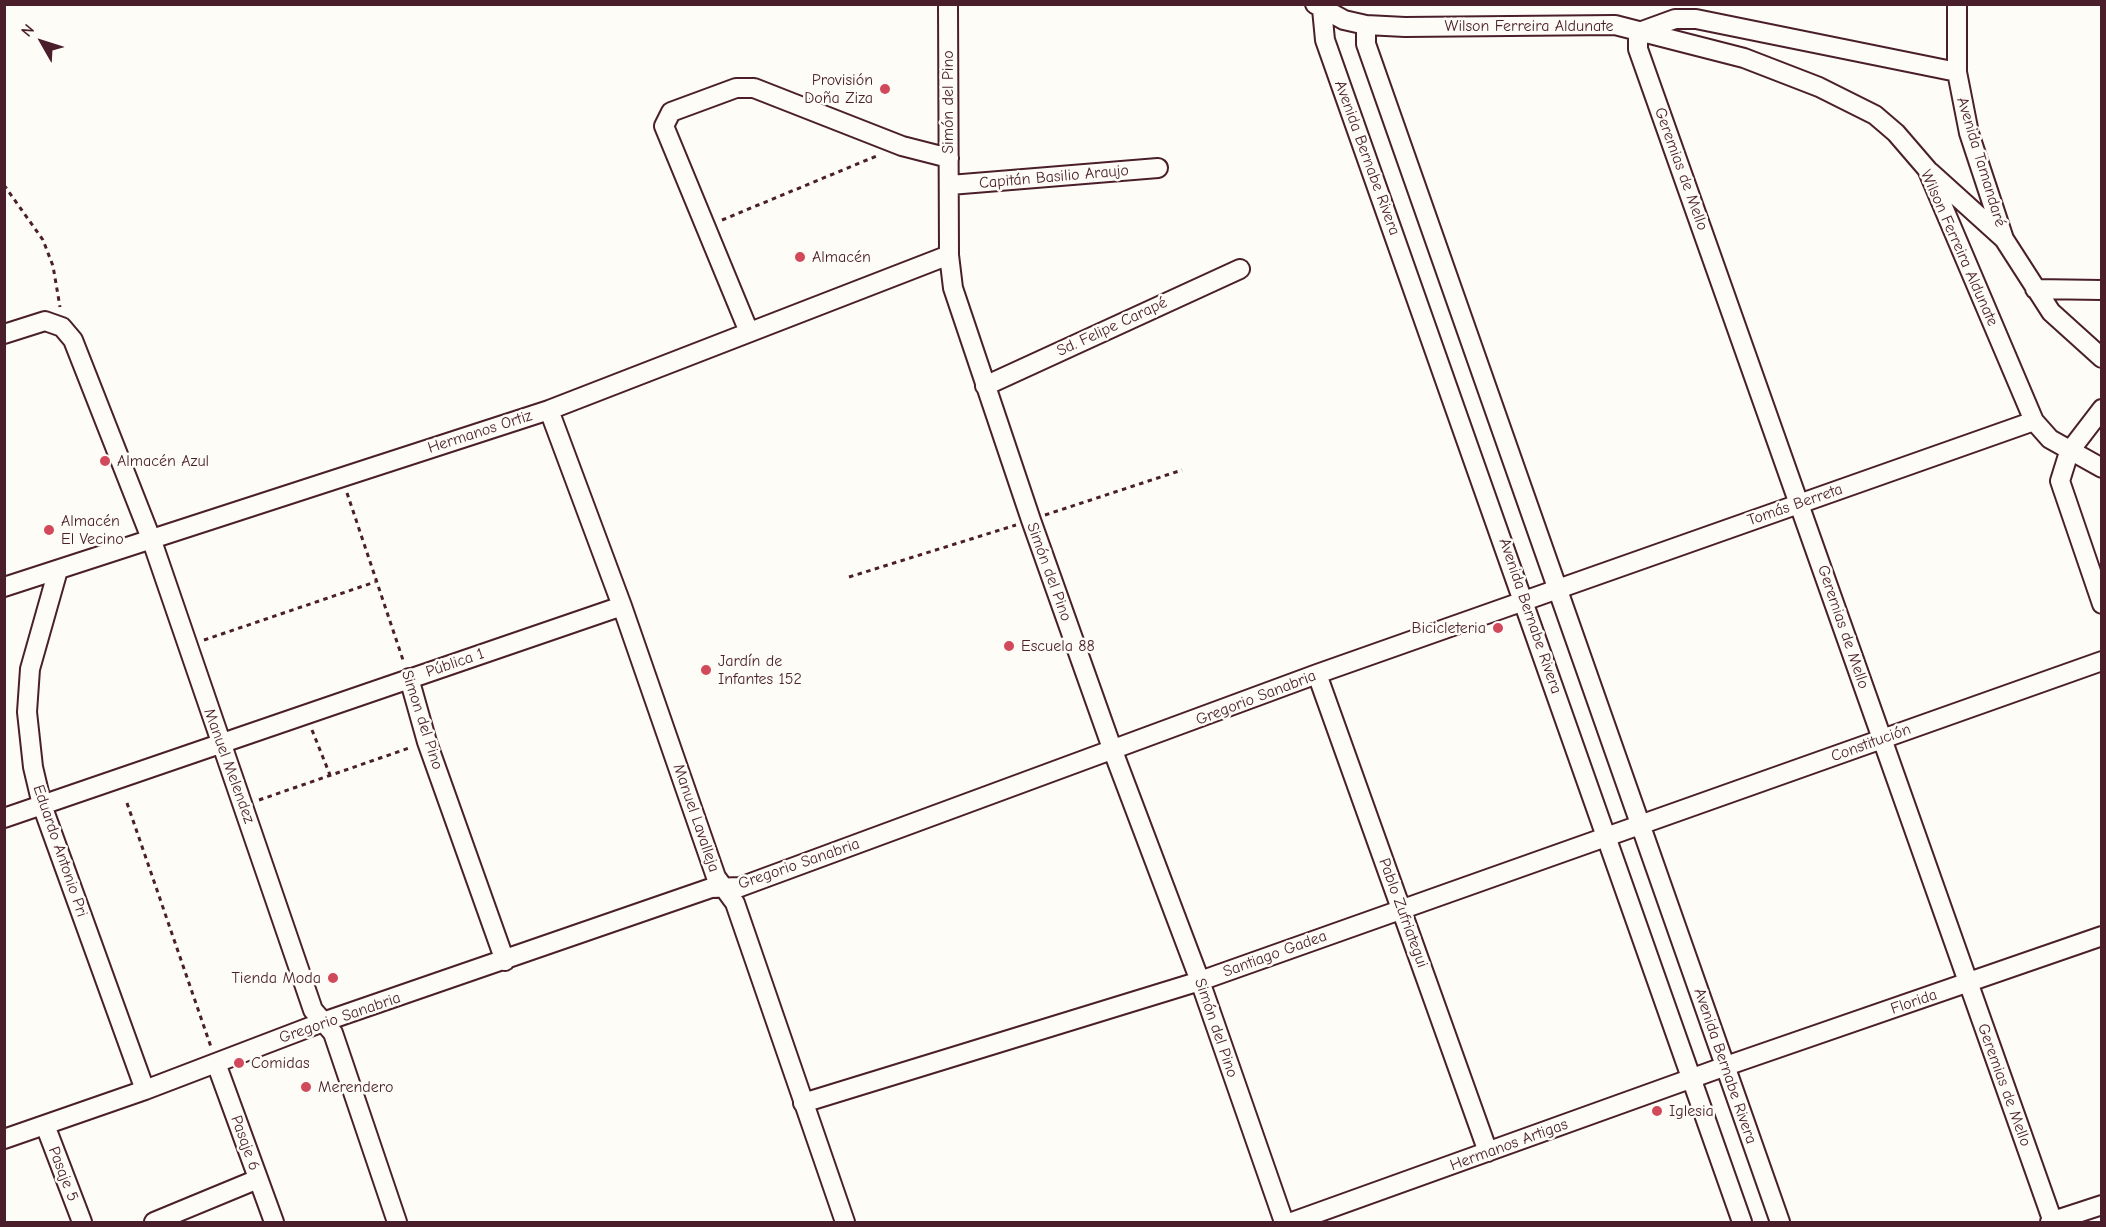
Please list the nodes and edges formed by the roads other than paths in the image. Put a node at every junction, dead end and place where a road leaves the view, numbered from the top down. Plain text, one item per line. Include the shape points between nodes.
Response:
1 (948, 4) edge
2 (1957, 4) edge
3 (1318, 7) edge
4 (1366, 25) junction
5 (1642, 31) junction
6 (1957, 72) junction
7 (948, 158) junction
8 (1158, 168) dead end
9 (1927, 169) junction
10 (950, 185) junction
11 (2004, 239) junction
12 (949, 255) junction
13 (1240, 269) dead end
14 (2035, 289) junction
15 (2102, 290) edge
16 (749, 332) junction
17 (4, 334) edge
18 (2102, 358) edge
19 (985, 386) junction
20 (2102, 409) edge
21 (549, 410) junction
22 (2034, 421) junction
23 (2070, 452) junction
24 (2102, 468) edge
25 (1800, 504) junction
26 (152, 541) junction
27 (58, 570) junction
28 (4, 588) edge
29 (1557, 589) junction
30 (1525, 600) junction
31 (2102, 604) edge
32 (621, 606) junction
33 (2102, 661) edge
34 (1317, 674) junction
35 (409, 678) junction
36 (1882, 739) junction
37 (221, 745) junction
38 (1113, 751) junction
39 (42, 805) junction
40 (4, 818) edge
41 (1640, 825) junction
42 (1606, 837) junction
43 (724, 888) junction
44 (1402, 908) junction
45 (2102, 936) edge
46 (505, 961) junction
47 (1200, 981) junction
48 (1968, 984) junction
49 (323, 1022) junction
50 (216, 1063) junction
51 (1726, 1066) junction
52 (1693, 1078) junction
53 (145, 1090) junction
54 (803, 1103) junction
55 (45, 1125) junction
56 (4, 1139) edge
57 (1488, 1152) junction
58 (258, 1179) junction
59 (2102, 1205) edge
60 (82, 1222) edge
61 (154, 1222) edge
62 (274, 1222) edge
63 (398, 1222) edge
64 (845, 1222) edge
65 (1284, 1222) edge
66 (1292, 1222) edge
67 (1742, 1222) edge
68 (1780, 1222) edge
69 (2052, 1222) edge

1 - 7 street, Simón del Pino
2 - 6 street, Avenida Tamandaré
3 - 4 street, Wilson Ferreira Aldunate via 1344,20
3 - 30 street, Avenida Bernabe Rivera via 1325,40
4 - 5 street, Wilson Ferreira Aldunate via 1588,24
4 - 29 street, Avenida Bernabe Rivera via 1366,44
5 - 6 street via 1675,19 1696,19
5 - 9 street, Wilson Ferreira Aldunate via 1744,58 1819,87 1875,115
5 - 25 street, Geremias de Mello via 1638,49
6 - 11 street, Avenida Tamandaré via 1969,133
7 - 10 street, Simón del Pino
7 - 16 street via 902,146 745,87 672,112 664,126
8 - 10 street, Capitán Basilio Araujo
9 - 11 street
9 - 22 street, Wilson Ferreira Aldunate
10 - 12 street, Simón del Pino
11 - 14 street, Avenida Tamandaré
12 - 16 street, Hermanos Ortiz
12 - 19 street, Simón del Pino via 953,288
13 - 19 street, Sd. Felipe Carapé
14 - 15 street
14 - 18 street, Avenida Tamandaré via 2070,331
16 - 21 street, Hermanos Ortiz
17 - 26 street, Manuel Melendez via 54,324 74,340
19 - 38 street, Simón del Pino
20 - 23 street
21 - 26 street, Hermanos Ortiz
21 - 32 street, Manuel Lavalleja
22 - 23 street, Wilson Ferreira Aldunate via 2042,432
22 - 25 street, Tomás Berreta
23 - 24 street, Wilson Ferreira Aldunate
23 - 31 street via 2061,470 2061,491
25 - 29 street, Tomás Berreta
25 - 36 street, Geremias de Mello
26 - 27 street, Hermanos Ortiz
26 - 37 street, Manuel Melendez
27 - 28 street, Hermanos Ortiz
27 - 39 street, Eduardo Antonio Pri via 30,669 27,712
29 - 30 street, Gregorio Sanabria
29 - 41 street, Avenida Bernabe Rivera
30 - 34 street, Gregorio Sanabria
30 - 42 street, Avenida Bernabe Rivera
32 - 35 street, Pública 1
32 - 43 street, Manuel Lavalleja via 716,877
33 - 36 street, Constitución
34 - 38 street, Gregorio Sanabria
34 - 44 street, Pablo Zufriategui
35 - 37 street, Pública 1
35 - 46 street, Simon del Pino via 427,741
36 - 41 street, Constitución
36 - 48 street, Geremias de Mello
37 - 39 street, Pública 1
37 - 49 street, Manuel Melendez via 313,1010
38 - 43 street, Gregorio Sanabria via 740,887
38 - 47 street, Simón del Pino
39 - 40 street, Pública 1
39 - 53 street, Eduardo Antonio Pri
41 - 42 street, Santiago Gadea
41 - 51 street, Avenida Bernabe Rivera
42 - 44 street, Santiago Gadea
42 - 52 street, Avenida Bernabe Rivera
43 - 46 street, Gregorio Sanabria via 711,888
43 - 54 street, Manuel Lavalleja via 735,903
44 - 47 street, Santiago Gadea
44 - 57 street, Pablo Zufriategui
45 - 48 street, Florida
46 - 49 street, Gregorio Sanabria
47 - 54 street, Santiago Gadea
47 - 65 street, Simón del Pino
48 - 51 street, Florida
48 - 69 street, Geremias de Mello
49 - 50 street, Gregorio Sanabria
49 - 63 street, Manuel Melendez via 333,1034
50 - 53 street, Gregorio Sanabria
50 - 58 street, Pasaje 6
51 - 52 street, Hermanos Artigas
51 - 68 street, Avenida Bernabe Rivera
52 - 57 street, Hermanos Artigas
52 - 67 street, Avenida Bernabe Rivera
53 - 55 street, Gregorio Sanabria
54 - 64 street, Manuel Lavalleja
55 - 56 street, Gregorio Sanabria
55 - 60 street, Pasaje 5
57 - 66 street, Hermanos Artigas
58 - 61 street
58 - 62 street, Pasaje 6
59 - 69 street

